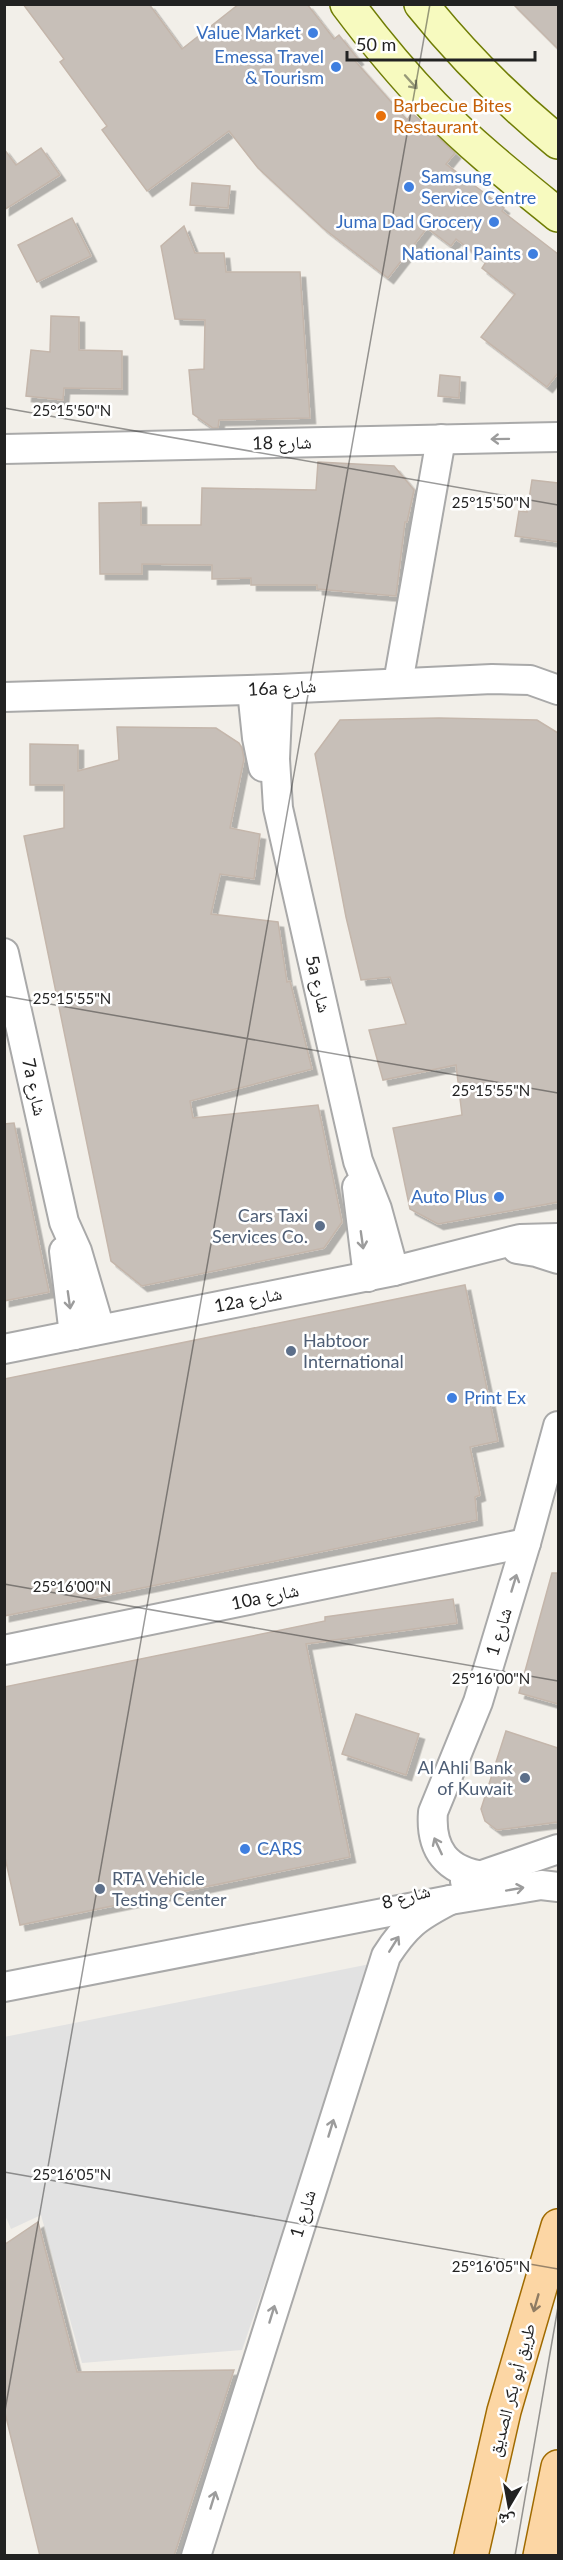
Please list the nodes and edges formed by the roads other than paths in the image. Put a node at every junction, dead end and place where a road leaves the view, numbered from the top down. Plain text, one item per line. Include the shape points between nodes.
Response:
1 (346, 4) edge
2 (421, 4) edge
3 (558, 142) edge
4 (558, 214) edge
5 (558, 437) edge
6 (441, 440) junction
7 (4, 449) edge
8 (398, 682) junction
9 (265, 689) junction
10 (558, 690) edge
11 (4, 697) edge
12 (4, 953) edge
13 (558, 1238) edge
14 (491, 1248) junction
15 (558, 1259) edge
16 (381, 1274) junction
17 (87, 1332) junction
18 (4, 1348) edge
19 (558, 1426) edge
20 (526, 1543) junction
21 (4, 1650) edge
22 (558, 1850) edge
23 (484, 1876) junction
24 (558, 1887) edge
25 (450, 1900) junction
26 (251, 1938) junction
27 (4, 1987) edge
28 (558, 2226) edge
29 (558, 2468) edge
30 (196, 2556) edge
31 (471, 2556) edge
32 (540, 2556) edge

1 -> 4 street via 433,106 483,154
2 - 3 street via 480,70
5 -> 6 street, شارع 18
6 - 7 street, شارع 18
6 - 8 street
8 - 9 street, 16a شارع
8 - 10 street, 16a شارع via 530,680
9 - 11 street, 16a شارع
9 - 16 street, 5a شارع via 261,756 278,808 358,1161 358,1200
12 - 17 street, 7a شارع via 64,1222 65,1265
13 - 14 street, 12a شارع via 520,1239
14 - 15 street, 12a شارع via 521,1249
14 - 16 street, 12a شارع
16 - 17 street, 12a شارع
17 - 18 street, 12a شارع
19 - 20 street, شارع 1
20 - 21 street, 10a شارع
23 -> 20 street, شارع 1 via 454,1867 443,1856 435,1843 433,1812 477,1702
22 - 23 street, شارع 8
23 - 26 street, شارع 8
25 -> 24 street, شارع 8 via 541,1885
25 - 26 street, شارع 8
30 -> 25 street, شارع 1 via 386,1956 401,1933 421,1915
26 - 27 street, شارع 8
28 -> 31 main road, طريق أبو بكر الصديق via 504,2411
29 - 32 main road

